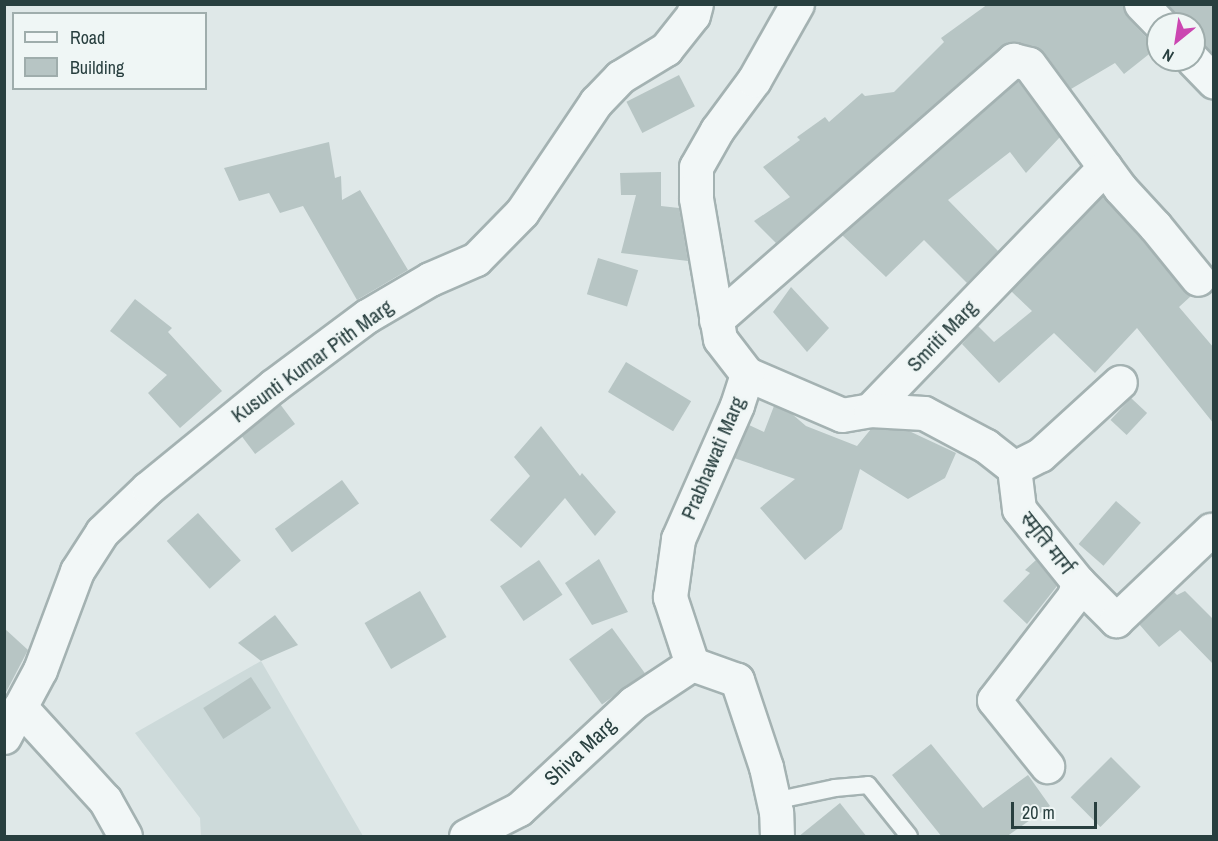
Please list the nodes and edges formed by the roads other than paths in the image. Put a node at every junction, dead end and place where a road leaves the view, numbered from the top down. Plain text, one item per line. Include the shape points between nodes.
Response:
1 (696, 4) edge
2 (797, 4) edge
3 (1105, 167) junction
4 (1198, 279) dead end
5 (716, 320) junction
6 (747, 374) junction
7 (1120, 382) dead end
8 (870, 410) junction
9 (1014, 468) junction
10 (1211, 530) dead end
11 (1078, 582) junction
12 (692, 664) junction
13 (20, 707) junction
14 (4, 737) edge
15 (1047, 766) dead end
16 (774, 801) junction
17 (125, 837) edge
18 (466, 837) edge
19 (777, 837) edge
20 (909, 837) edge

1 - 13 street, Kusunti Kumar Pith Marg via 693,15 666,49 620,77 596,102 522,212 476,259 430,279 367,316 264,393 148,488 102,532 76,571 40,670
2 - 5 street, Prabhawati Marg via 754,80 717,130 696,167 696,198
3 - 4 street
3 - 5 street via 1029,64 1013,60
3 - 8 street, Smriti Marg
5 - 6 street, Prabhawati Marg via 720,339
6 - 8 street via 842,415
6 - 12 street, Prabhawati Marg via 678,539 670,597
7 - 9 street via 1040,455
8 - 9 street via 924,413 986,446
9 - 11 street, स्मृति मार्ग via 1019,509
10 - 11 street via 1116,620
11 - 15 street, स्मृति मार्ग via 1074,596 994,700
12 - 16 street via 737,680
12 - 18 street, Shiva Marg via 633,703 519,809
13 - 14 street, Kusunti Kumar Pith Marg
13 - 17 street via 105,800
16 - 19 street
16 - 20 lane via 868,784

